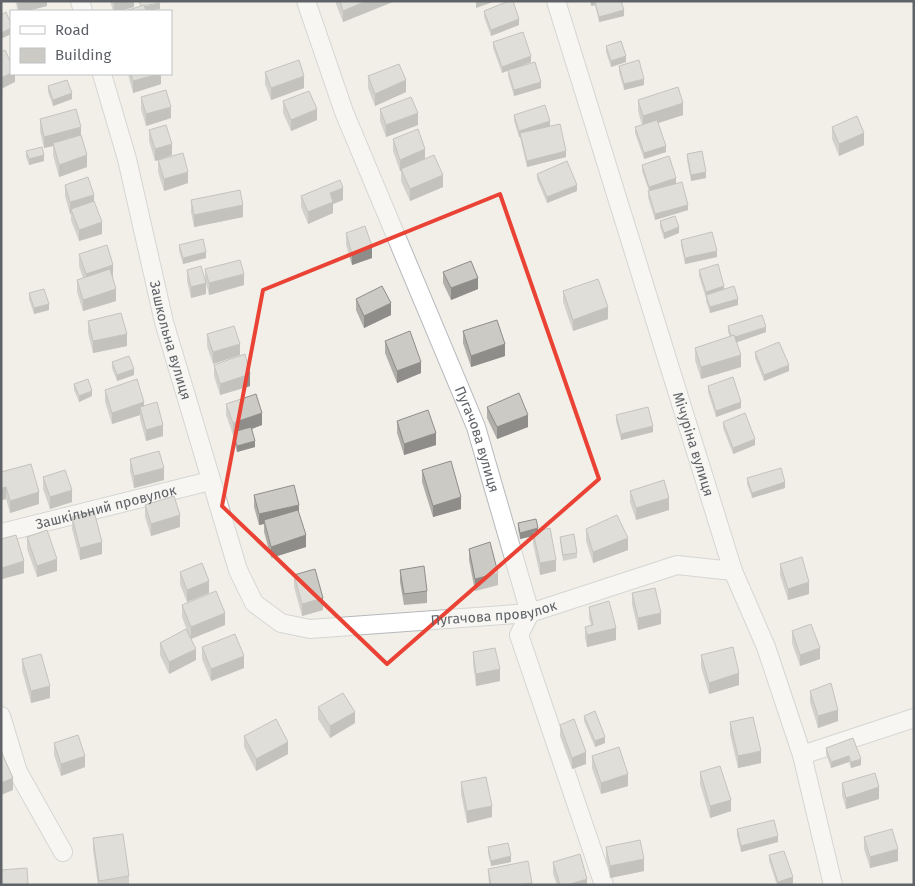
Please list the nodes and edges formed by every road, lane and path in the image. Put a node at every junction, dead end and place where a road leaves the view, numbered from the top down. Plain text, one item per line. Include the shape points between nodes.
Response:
1 (306, 1) edge
2 (556, 1) edge
3 (102, 75) edge
4 (210, 481) junction
5 (1, 533) edge
6 (733, 571) junction
7 (254, 602) joint
8 (530, 613) junction
9 (1, 716) edge
10 (914, 718) edge
11 (802, 755) junction
12 (63, 852) dead end
13 (604, 885) edge
14 (833, 885) edge

1 - 8 street, Пугачова вулиця via 344,112 476,427
2 - 6 street, Мічуріна вулиця
3 - 4 street, Зашкольна вулиця via 127,158 164,322
4 - 5 street, Зашкільний провулок
4 - 7 street, Зашкольна вулиця via 238,570
6 - 8 street, Пугачова провулок via 677,565
6 - 11 street, Мічуріна вулиця via 766,647
7 - 8 street, Пугачова провулок via 281,623 310,629
8 - 13 street via 519,635
9 - 12 street via 18,772
10 - 11 street
11 - 14 street, Мічуріна вулиця

